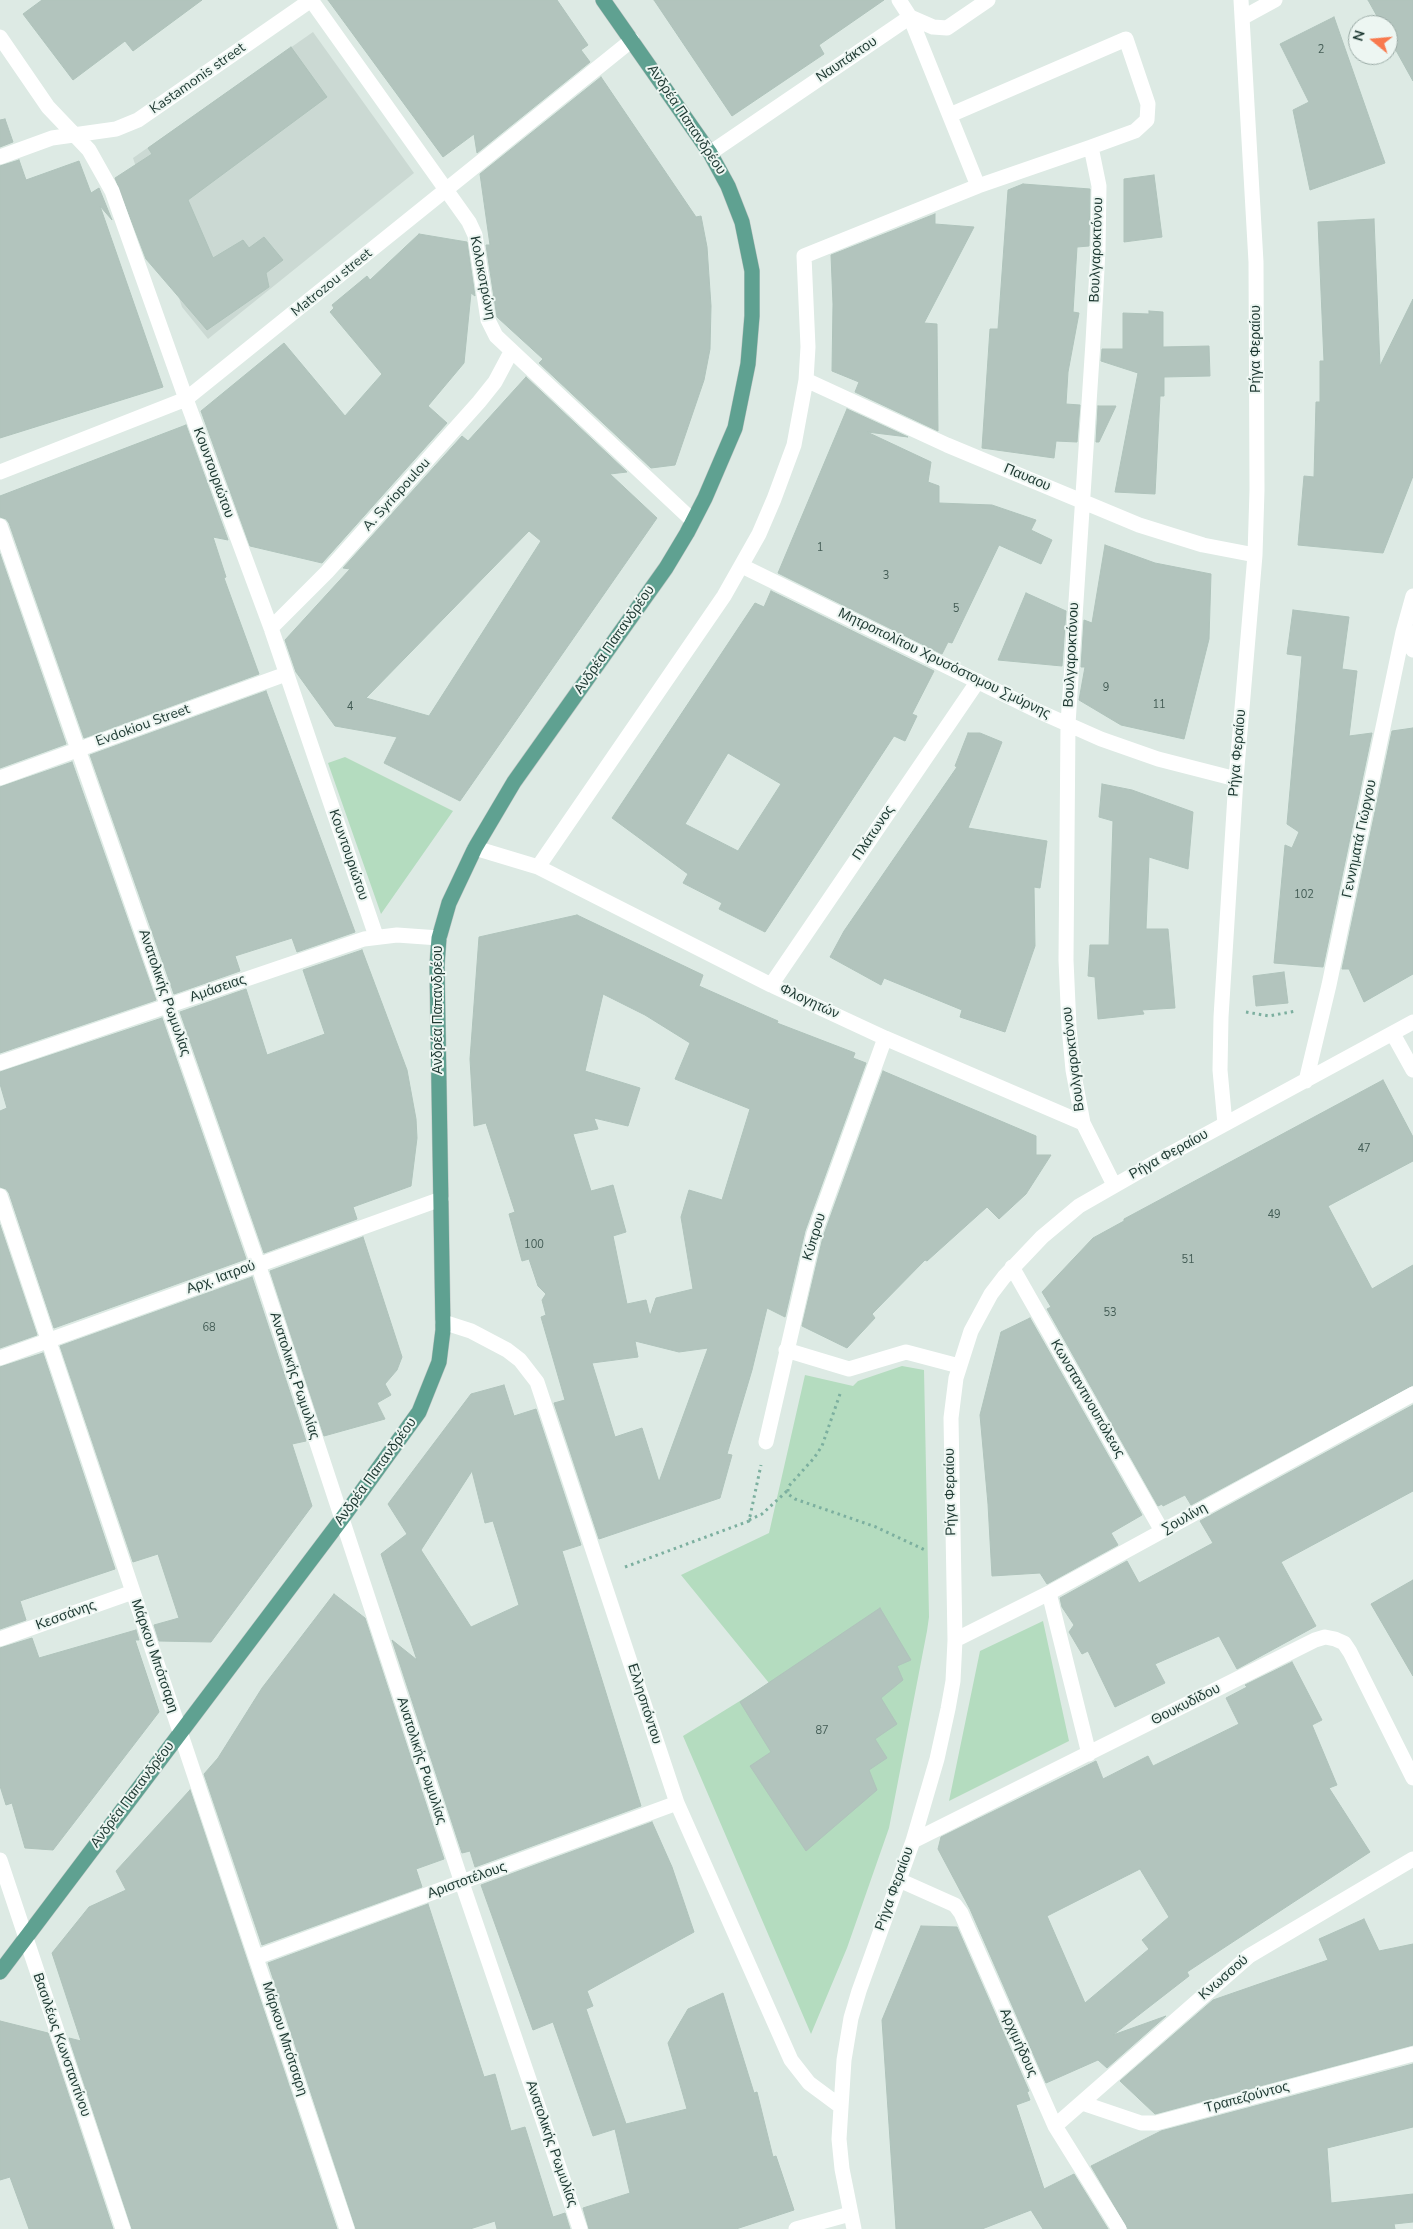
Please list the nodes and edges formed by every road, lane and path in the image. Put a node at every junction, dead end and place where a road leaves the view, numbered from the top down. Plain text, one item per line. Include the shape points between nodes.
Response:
1 (311, 0) edge
2 (603, 0) edge
3 (899, 0) edge
4 (988, 0) edge
5 (1241, 0) edge
6 (1275, 0) edge
7 (910, 17) junction
8 (1242, 18) junction
9 (0, 37) edge
10 (632, 40) junction
11 (950, 116) junction
12 (74, 134) junction
13 (1091, 147) junction
14 (710, 153) junction
15 (0, 157) edge
16 (978, 186) junction
17 (447, 190) junction
18 (511, 352) junction
19 (806, 380) junction
20 (186, 399) junction
21 (0, 472) edge
22 (1083, 501) junction
23 (693, 522) junction
24 (0, 526) edge
25 (1255, 555) junction
26 (742, 566) junction
27 (1413, 596) edge
28 (270, 628) junction
29 (1408, 629) edge
30 (1413, 650) edge
31 (286, 674) junction
32 (978, 681) junction
33 (1068, 724) junction
34 (80, 750) junction
35 (0, 778) edge
36 (1236, 778) junction
37 (475, 848) junction
38 (538, 866) junction
39 (376, 936) junction
40 (439, 938) junction
41 (771, 984) junction
42 (169, 1006) junction
43 (1250, 1012) dead end
44 (1284, 1012) dead end
45 (1413, 1022) edge
46 (1393, 1034) junction
47 (885, 1038) junction
48 (0, 1063) edge
49 (1413, 1070) edge
50 (1306, 1081) junction
51 (1083, 1123) junction
52 (1225, 1124) junction
53 (1114, 1185) junction
54 (0, 1196) edge
55 (442, 1199) junction
56 (258, 1264) junction
57 (1012, 1267) junction
58 (443, 1322) junction
59 (49, 1341) junction
60 (786, 1350) junction
61 (0, 1358) edge
62 (959, 1366) junction
63 (849, 1369) junction
64 (1413, 1394) edge
65 (766, 1442) joint
66 (787, 1491) junction
67 (342, 1520) junction
68 (749, 1520) junction
69 (1162, 1532) junction
70 (908, 1541) dead end
71 (600, 1572) junction
72 (133, 1592) junction
73 (1049, 1593) junction
74 (0, 1639) edge
75 (955, 1640) junction
76 (180, 1734) junction
77 (1089, 1754) junction
78 (1409, 1757) edge
79 (1413, 1778) edge
80 (677, 1803) junction
81 (913, 1840) junction
82 (1413, 1859) edge
83 (0, 1860) edge
84 (900, 1880) junction
85 (462, 1883) junction
86 (25, 1938) junction
87 (257, 1957) junction
88 (0, 1972) edge
89 (1413, 2054) edge
90 (1082, 2103) junction
91 (840, 2106) junction
92 (1055, 2126) junction
93 (852, 2222) edge
94 (798, 2228) edge
95 (123, 2229) edge
96 (347, 2229) edge
97 (580, 2229) edge
98 (1119, 2229) edge

1 - 12 street, Kastamonis street via 138,120 116,129
1 - 17 street, Κολοκοτρώνη
2 - 10 main road, Ανδρέα Παπανδρέου
3 - 7 street
4 - 7 street via 948,28 933,27
5 - 8 street, Ρήγα Φεραίου
6 - 8 street
7 - 11 street
7 - 14 street, Ναυπάκτου
8 - 25 street, Ρήγα Φεραίου via 1256,262
9 - 12 street, Κουντουριώτου via 48,107
10 - 14 main road, Ανδρέα Παπανδρέου
10 - 17 street, Matrozou street
11 - 13 street via 1126,39 1148,104 1147,120 1135,131
11 - 16 street
12 - 15 street
12 - 20 street, Κουντουριώτου via 93,156 112,191
13 - 16 street
13 - 22 street, Βουλγαροκτόνου via 1098,186 1098,250
14 - 23 main road, Ανδρέα Παπανδρέου via 736,203 747,239 752,276 752,316 748,364 735,428
16 - 19 street via 804,256 808,339
17 - 18 street, Κολοκοτρώνη via 475,235 490,325
17 - 20 street, Matrozou street
18 - 23 street, Κολοκοτρώνη
18 - 28 street, A. Syriopoulou via 479,402 327,572
19 - 22 street, Παυαου via 947,445
19 - 26 street via 787,467
20 - 21 street, Matrozou street
20 - 28 street, Κουντουριώτου
22 - 25 street, Παυαου via 1171,536
22 - 33 street, Βουλγαροκτόνου
23 - 37 main road, Ανδρέα Παπανδρέου via 666,568 514,782
24 - 34 street, Ανατολικής Ρωμυλίας
25 - 36 street, Ρήγα Φεραίου
26 - 32 street, Μητροπολίτου Χρυσόστομου Σμύρνης
26 - 38 street
27 - 29 street, Γεννηματά Γιώργου
28 - 31 street, Κουντουριώτου
29 - 30 street
29 - 50 street, Γεννηματά Γιώργου
31 - 34 street, Evdokiou Street
31 - 39 street, Κουντουριώτου
32 - 33 street, Μητροπολίτου Χρυσόστομου Σμύρνης
32 - 41 street, Πλάτωνος
33 - 36 street, Μητροπολίτου Χρυσόστομου Σμύρνης via 1150,756
33 - 51 street, Βουλγαροκτόνου via 1067,993 1073,1070
34 - 35 street, Evdokiou Street
34 - 42 street, Ανατολικής Ρωμυλίας
36 - 52 street, Ρήγα Φεραίου via 1221,1017 1220,1070
37 - 38 street, Φλογητών
37 - 40 main road, Ανδρέα Παπανδρέου via 454,890
38 - 41 street, Φλογητών
39 - 40 street, Αμάσειας
39 - 42 street, Αμάσειας
40 - 55 main road, Ανδρέα Παπανδρέου via 436,1009
41 - 47 street, Φλογητών
42 - 48 street, Αμάσειας
42 - 56 street, Ανατολικής Ρωμυλίας
43 - 44 path via 1269,1016
45 - 46 street
46 - 49 street
46 - 50 street
47 - 51 street, Φλογητών
47 - 60 street, Κύπρου via 814,1234
50 - 52 street
51 - 53 street
52 - 53 street, Ρήγα Φεραίου
53 - 57 street, Ρήγα Φεραίου via 1067,1215
54 - 59 street, Μάρκου Μπότσαρη
55 - 56 street, Αρχ. Ιατρού
55 - 58 main road, Ανδρέα Παπανδρέου
56 - 59 street, Αρχ. Ιατρού
56 - 67 street, Ανατολικής Ρωμυλίας
57 - 62 street, Ρήγα Φεραίου via 984,1306
57 - 69 street, Κωνσταντινουπόλεως
58 - 67 main road, Ανδρέα Παπανδρέου via 439,1362 420,1412
58 - 71 street, Ελλησπόντου via 471,1331 507,1350 520,1360 537,1382
59 - 61 street, Αρχ. Ιατρού
59 - 72 street, Μάρκου Μπότσαρη
60 - 63 street
60 - 65 street, Κύπρου
62 - 63 street via 906,1352
62 - 75 street, Ρήγα Φεραίου via 950,1433
63 - 66 path via 822,1446
64 - 69 street, Σουλίνη
65 - 68 path
66 - 68 path via 762,1514
66 - 70 path via 795,1499
67 - 76 main road, Ανδρέα Παπανδρέου
67 - 85 street, Ανατολικής Ρωμυλίας
68 - 71 path via 611,1572
69 - 73 street, Σουλίνη
71 - 80 street, Ελλησπόντου
72 - 74 street, Κεσσάνης
72 - 76 street, Μάρκου Μπότσαρη
73 - 75 street, Σουλίνη
73 - 77 street
75 - 81 street, Ρήγα Φεραίου via 948,1708
76 - 86 main road, Ανδρέα Παπανδρέου
76 - 87 street, Μάρκου Μπότσαρη
77 - 78 street, Θουκυδίδου via 1314,1640 1325,1638 1344,1643
77 - 81 street, Θουκυδίδου
78 - 79 street, Θουκυδίδου
80 - 85 street, Αριστοτέλους
80 - 91 street, Ελλησπόντου via 791,2060 809,2083
81 - 84 street, Ρήγα Φεραίου
82 - 90 street, Κνωσσού via 1249,1956
83 - 86 street, Βασιλέως Κωνσταντίνου
84 - 91 street, Ρήγα Φεραίου via 851,2018
84 - 92 street, Αρχιμήδους via 954,1905 961,1913
85 - 87 street, Αριστοτέλους
85 - 97 street, Ανατολικής Ρωμυλίας
86 - 88 main road, Ανδρέα Παπανδρέου
86 - 95 street, Βασιλέως Κωνσταντίνου
87 - 96 street, Μάρκου Μπότσαρη
89 - 90 street, Τραπεζούντος via 1156,2123 1141,2123
90 - 92 street, Κνωσσού
91 - 93 street, Ρήγα Φεραίου via 840,2149
92 - 98 street, Αρχιμήδους
93 - 94 street

